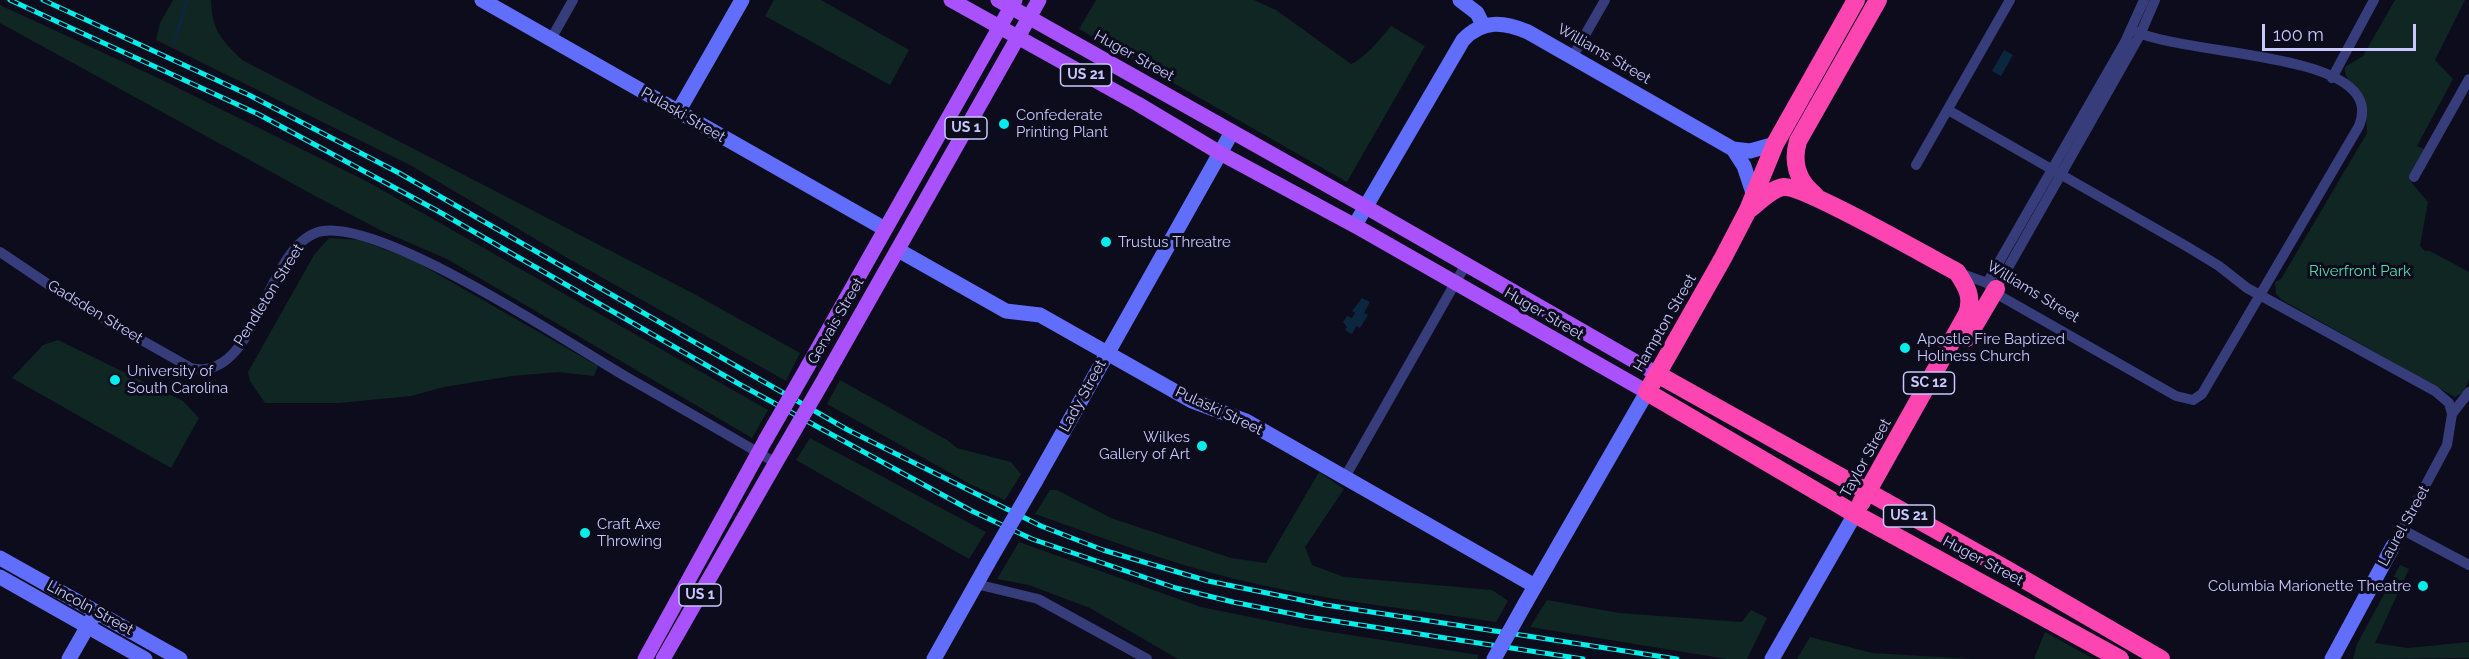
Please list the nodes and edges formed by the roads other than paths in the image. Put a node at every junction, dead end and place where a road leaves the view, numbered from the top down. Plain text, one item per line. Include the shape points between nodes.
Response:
1 (482, 0) edge
2 (573, 0) edge
3 (742, 0) edge
4 (951, 0) edge
5 (1039, 0) edge
6 (1460, 0) edge
7 (1605, 0) edge
8 (1856, 0) edge
9 (1878, 0) edge
10 (2010, 0) edge
11 (2144, 0) edge
12 (2155, 0) edge
13 (2374, 0) edge
14 (1008, 2) edge
15 (1029, 17) junction
16 (1483, 26) junction
17 (999, 28) junction
18 (2136, 33) junction
19 (1017, 38) junction
20 (550, 39) junction
21 (1573, 56) junction
22 (2332, 78) junction
23 (2469, 79) edge
24 (1948, 110) junction
25 (678, 112) junction
26 (1232, 132) junction
27 (1775, 144) junction
28 (1733, 149) junction
29 (1220, 153) junction
30 (1916, 165) dead end
31 (2056, 172) junction
32 (2414, 177) dead end
33 (1821, 200) junction
34 (1751, 203) junction
35 (1366, 207) junction
36 (1355, 225) junction
37 (885, 229) junction
38 (898, 250) junction
39 (0, 252) edge
40 (1466, 264) junction
41 (1957, 272) junction
42 (1455, 283) junction
43 (878, 284) junction
44 (1991, 286) junction
45 (2261, 295) junction
46 (1107, 353) junction
47 (1939, 364) junction
48 (191, 368) joint
49 (1657, 375) junction
50 (1647, 392) junction
51 (2469, 392) edge
52 (2452, 414) junction
53 (762, 446) junction
54 (780, 456) junction
55 (1345, 477) junction
56 (1867, 493) junction
57 (1855, 514) junction
58 (2403, 530) junction
59 (2393, 546) joint
60 (0, 558) edge
61 (2469, 565) edge
62 (0, 577) edge
63 (976, 584) junction
64 (1535, 586) junction
65 (96, 612) junction
66 (87, 626) junction
67 (647, 655) edge
68 (69, 659) edge
69 (145, 659) edge
70 (180, 659) edge
71 (663, 659) edge
72 (934, 659) edge
73 (1148, 659) edge
74 (1494, 659) edge
75 (1772, 659) edge
76 (2120, 659) edge
77 (2161, 659) edge
78 (2332, 659) edge

1 - 20 street, Pulaski Street
2 - 20 street
3 - 25 street
4 - 17 main road, Huger Street / US 21
5 - 15 main road, Gervais Street / US 1
6 - 16 street via 1477,13
7 - 21 street
8 - 27 highway, Hampton Street
9 - 33 highway via 1796,148 1800,179
10 - 24 street
11 - 18 street
12 - 18 street
13 - 22 street
14 - 15 main road, Huger Street / US 21
14 - 17 main road, Gervais Street
15 - 19 main road, Gervais Street / US 1
15 - 26 main road, Huger Street / US 21
16 - 21 street, Williams Street via 1512,26
16 - 35 street via 1464,40
17 - 19 main road, Huger Street / US 21
17 - 37 main road, Gervais Street
18 - 22 street via 2186,46 2305,66
18 - 31 street
19 - 29 main road, Huger Street / US 21
19 - 38 main road, Gervais Street / US 1
20 - 25 street, Pulaski Street
21 - 28 street, Williams Street
22 - 45 street via 2358,97 2360,126
23 - 32 street
24 - 30 street
24 - 31 street
25 - 37 street, Pulaski Street
26 - 29 street, Lady Street
26 - 35 main road, Huger Street / US 21
27 - 28 street via 1750,151
27 - 34 highway, Hampton Street
28 - 34 street via 1744,166
29 - 36 main road, Huger Street / US 21
29 - 46 street, Lady Street
31 - 44 street
31 - 45 street via 2219,266
33 - 34 highway via 1784,187
33 - 41 highway, Williams Street
34 - 49 highway, Hampton Street
35 - 36 street
35 - 40 main road, Huger Street / US 21
36 - 42 main road, Huger Street / US 21
37 - 43 main road via 890,240 875,274
37 - 53 main road, Gervais Street, bridge
38 - 43 main road, Gervais Street / US 1
38 - 46 street, Pulaski Street via 1006,311 1040,315
39 - 48 street, Gadsden Street via 63,295
40 - 42 street
40 - 49 main road, Huger Street / US 21
41 - 44 street, Williams Street
41 - 47 highway, Taylor Street / SC 12 via 1970,296 1969,308
42 - 50 main road, Huger Street / US 21
42 - 55 street
43 - 54 main road, Gervais Street / US 1, bridge
44 - 45 street, Williams Street via 2002,297 2176,396 2193,400 2202,394
44 - 47 highway via 1967,339
45 - 52 street via 2435,392 2449,403
46 - 55 street, Pulaski Street via 1192,401 1246,421
46 - 63 street, Lady Street, bridge
47 - 56 highway, Taylor Street / SC 12
48 - 53 street, Pendleton Street via 210,370 226,361 266,302 292,251 317,232 335,231 376,241 424,261
49 - 50 highway, Hampton Street
49 - 56 highway, Huger Street / US 21
50 - 57 highway, Huger Street / US 21
50 - 64 street, Hampton Street
51 - 52 street, Laurel Street
52 - 58 street, Laurel Street via 2446,445
53 - 54 street
53 - 67 main road, Gervais Street
54 - 71 main road, Gervais Street / US 1
55 - 64 street, Pulaski Street
56 - 57 highway, Taylor Street / SC 12
56 - 77 highway, Huger Street / US 21
57 - 75 street, Taylor Street / SC 12
57 - 76 highway, Huger Street / US 21
58 - 59 street, Laurel Street
58 - 61 street
59 - 78 street, Laurel Street
60 - 65 street, Lincoln Street
62 - 66 street, Lincoln Street
63 - 72 street, Lady Street
63 - 73 street via 1038,599
64 - 74 street, Hampton Street, bridge
65 - 66 street
65 - 70 street, Lincoln Street
66 - 68 street
66 - 69 street, Lincoln Street
67 - 71 street

